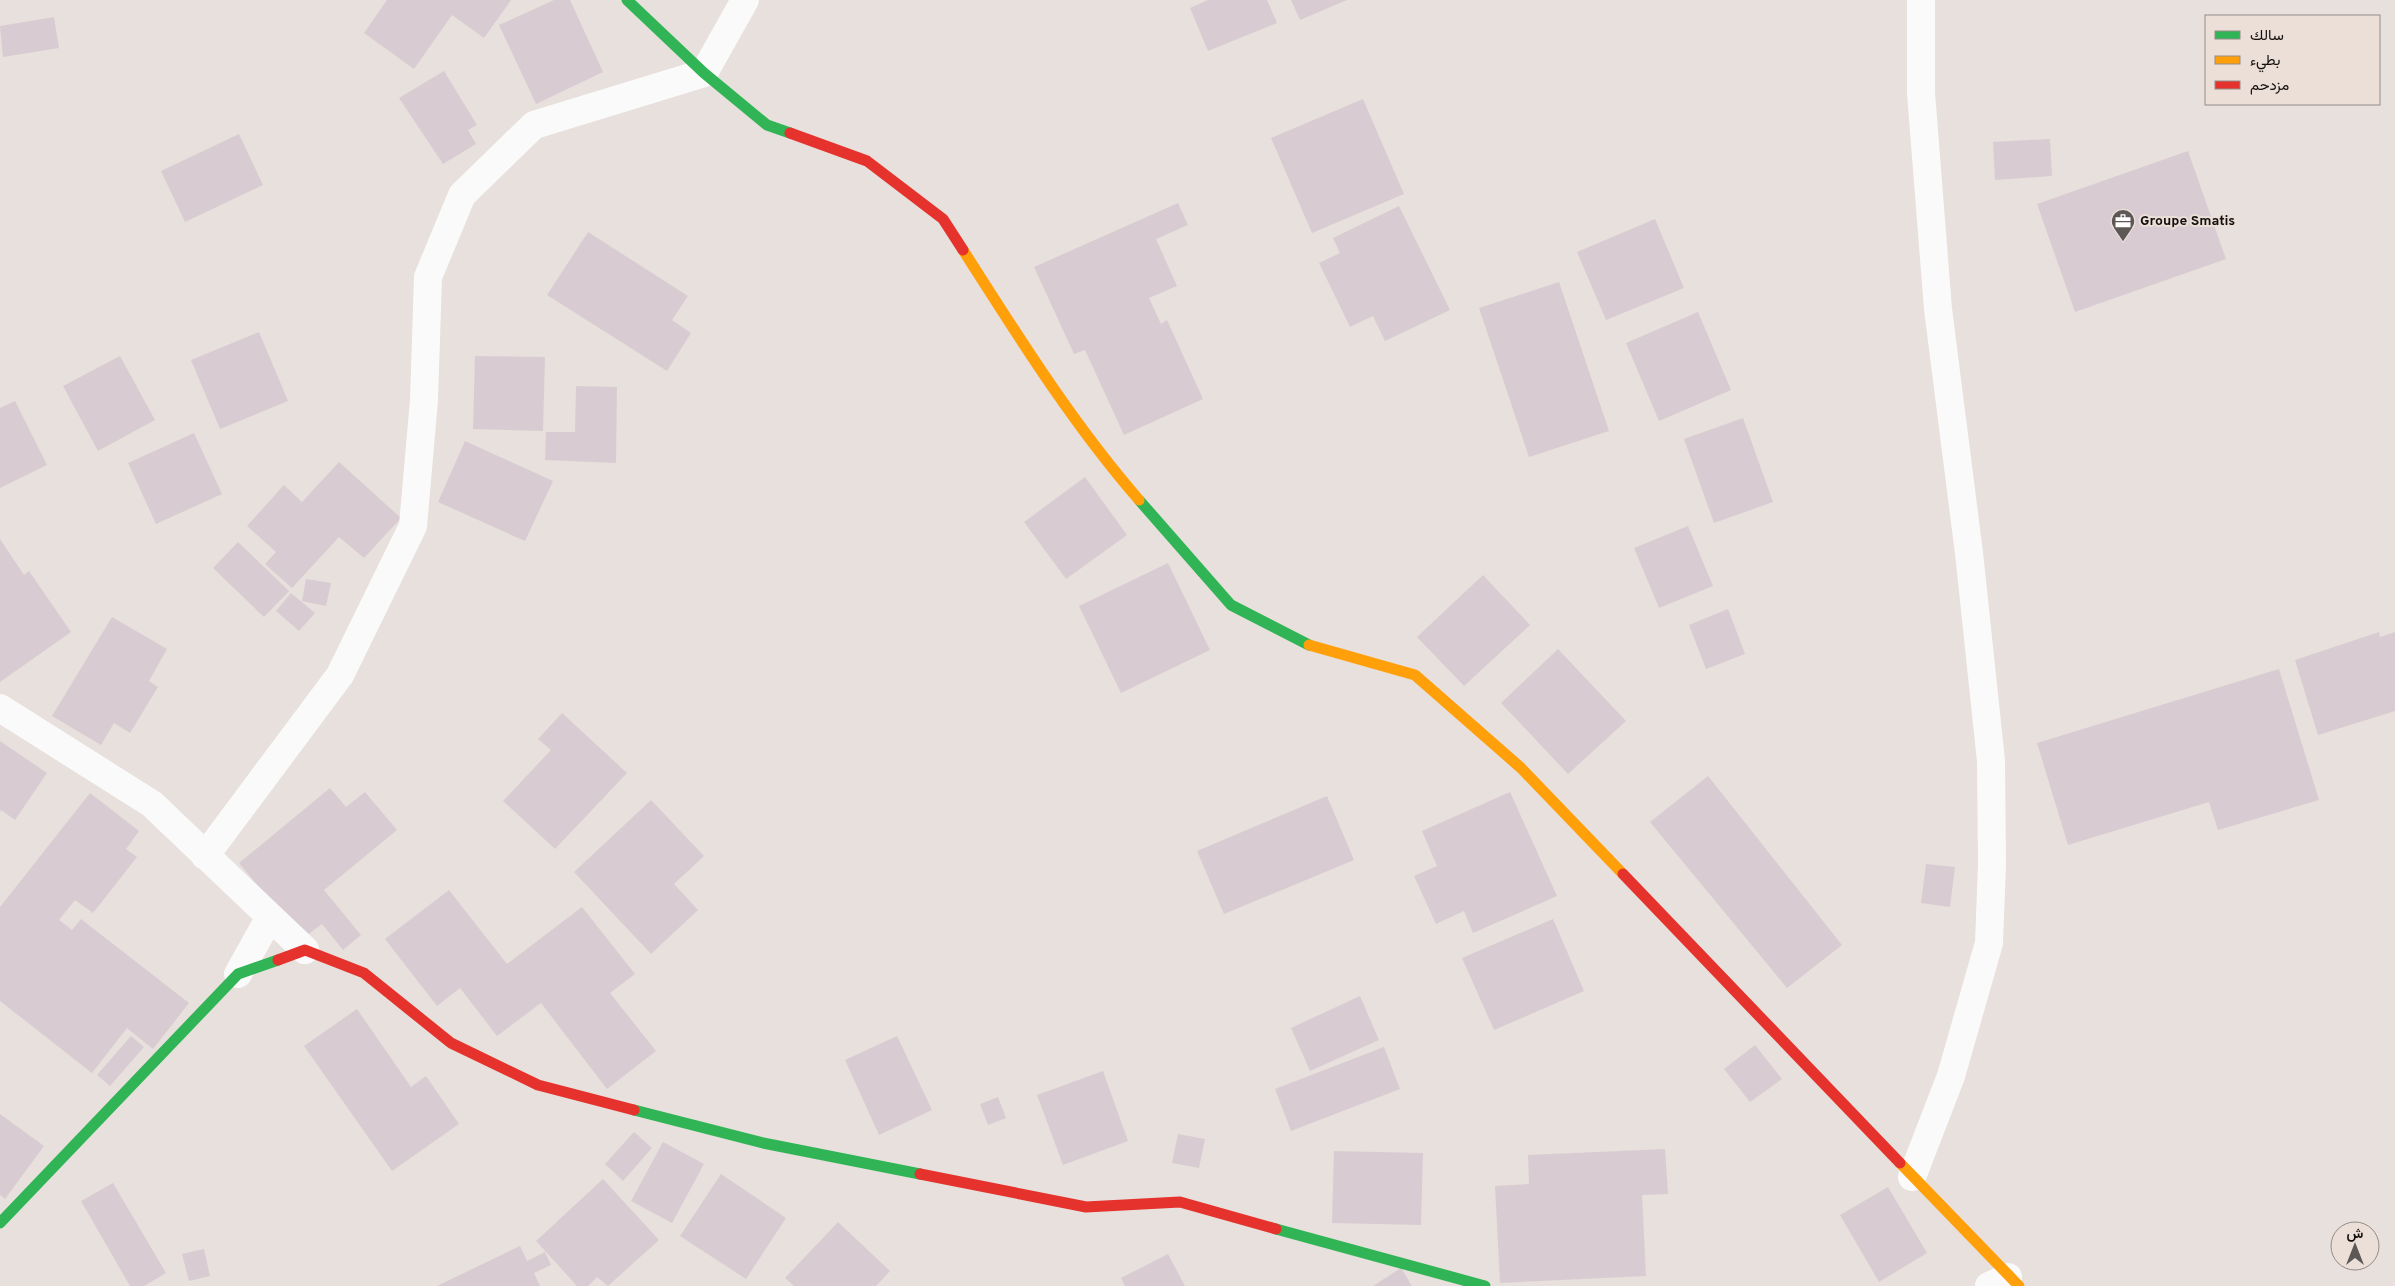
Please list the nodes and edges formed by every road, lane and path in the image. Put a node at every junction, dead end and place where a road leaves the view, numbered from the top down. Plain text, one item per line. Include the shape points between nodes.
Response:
1 (627, 0) edge
2 (745, 0) edge
3 (1921, 0) edge
4 (704, 73) junction
5 (0, 708) edge
6 (205, 856) junction
7 (270, 917) junction
8 (304, 950) junction
9 (238, 974) junction
10 (1912, 1177) junction
11 (0, 1223) edge
12 (2005, 1283) edge
13 (1485, 1286) edge

1 - 4 street
2 - 4 street
3 - 10 street via 1921,93 1938,309 1991,761 1992,864 1989,943 1951,1076
4 - 6 street via 534,125 462,195 428,277 424,400 413,526 340,675
4 - 10 street via 767,125 867,161 943,219 1037,365 1103,458 1231,605 1309,645 1415,675 1520,768
5 - 6 street via 152,804
6 - 7 street
7 - 8 street
7 - 9 street
8 - 9 street
8 - 13 street via 364,973 451,1043 538,1085 763,1143 1086,1207 1180,1202
9 - 11 street
10 - 12 street

